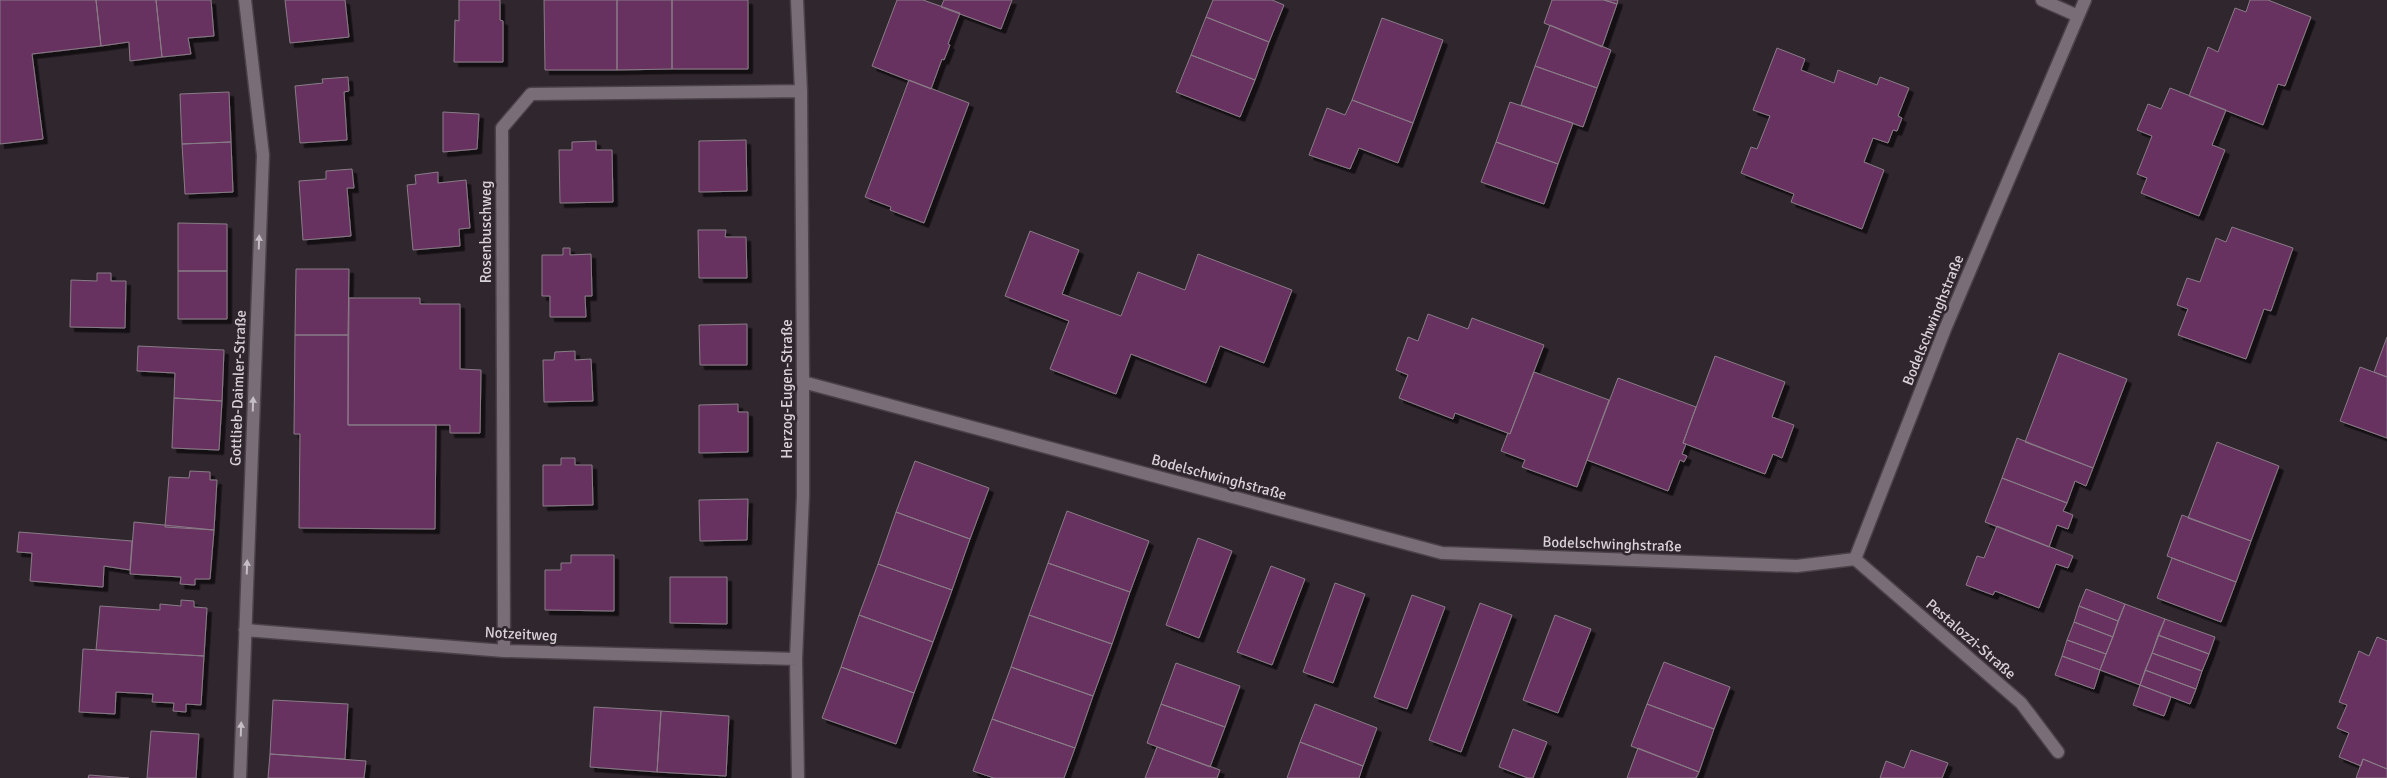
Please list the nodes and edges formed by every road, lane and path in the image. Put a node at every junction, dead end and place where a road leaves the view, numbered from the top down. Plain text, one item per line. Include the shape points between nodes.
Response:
1 (244, 0) edge
2 (796, 0) edge
3 (2042, 0) edge
4 (2085, 0) edge
5 (2078, 16) junction
6 (801, 91) junction
7 (803, 382) junction
8 (1855, 559) junction
9 (245, 630) junction
10 (504, 651) junction
11 (796, 659) junction
12 (2058, 752) dead end
13 (240, 778) edge
14 (798, 778) edge

9 -> 1 street, Gottlieb-Daimler-Straße via 263,155
2 - 6 street, Herzog-Eugen-Straße
3 - 5 street
4 - 5 street, Bodelschwinghstraße
5 - 8 street, Bodelschwinghstraße via 1945,329
6 - 7 street, Herzog-Eugen-Straße
6 - 10 street, Rosenbuschweg via 531,94 502,128
7 - 8 street, Bodelschwinghstraße via 1442,553 1797,566
7 - 11 street, Herzog-Eugen-Straße via 803,496
8 - 12 street, Pestalozzi-Straße via 2021,703
9 - 10 street, Notzeitweg
13 -> 9 street, Gottlieb-Daimler-Straße
10 - 11 street, Notzeitweg
11 - 14 street, Herzog-Eugen-Straße

